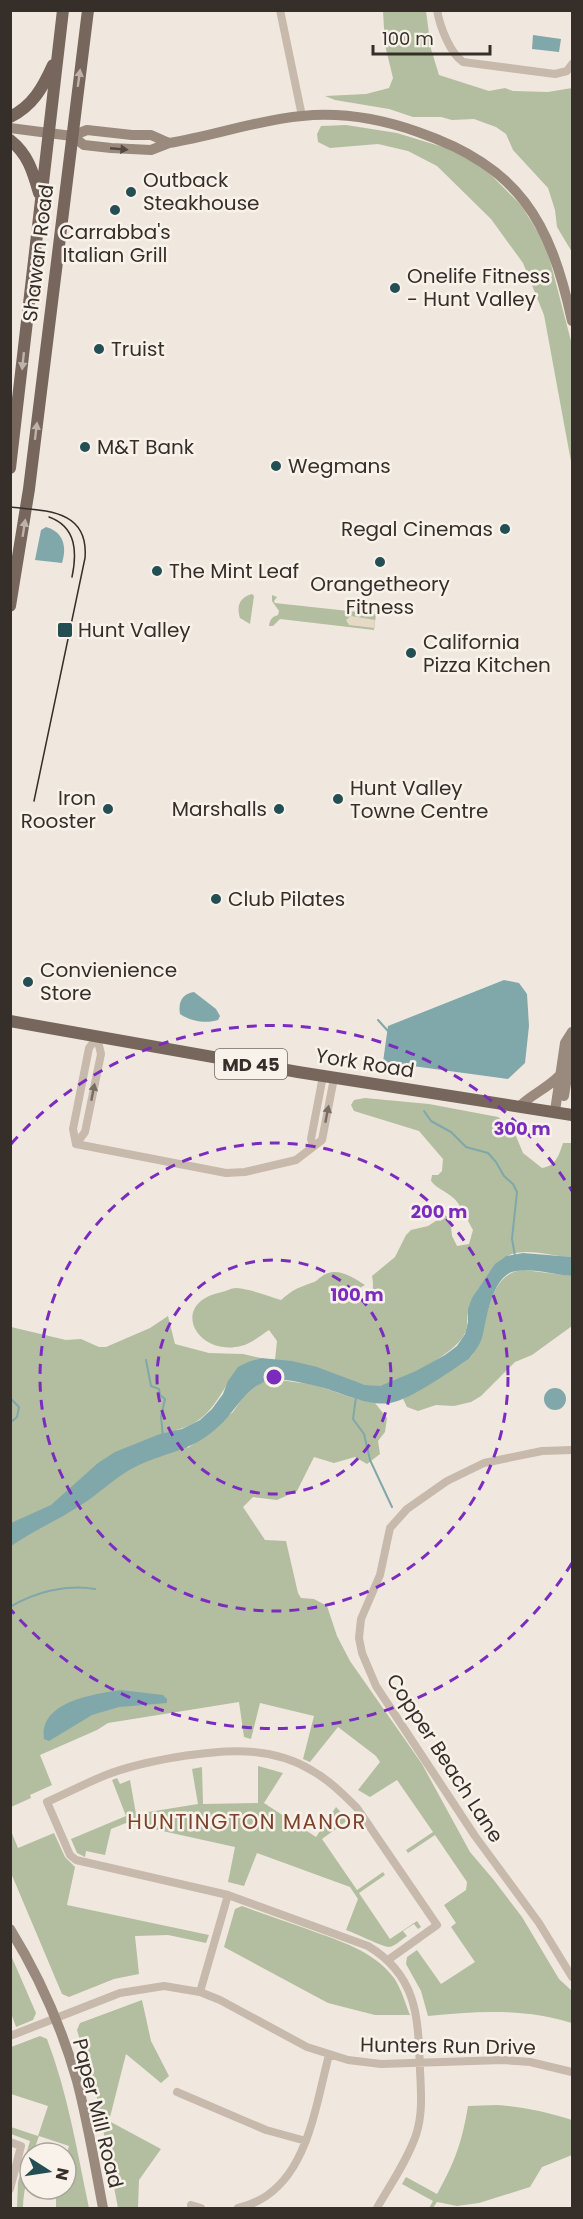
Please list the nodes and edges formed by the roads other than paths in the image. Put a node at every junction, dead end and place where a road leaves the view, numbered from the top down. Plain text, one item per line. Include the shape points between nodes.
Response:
1 (63, 10) edge
2 (88, 10) edge
3 (280, 10) edge
4 (437, 10) edge
5 (58, 53) junction
6 (573, 64) edge
7 (302, 116) junction
8 (10, 117) edge
9 (10, 128) edge
10 (49, 133) junction
11 (72, 136) junction
12 (10, 140) edge
13 (41, 198) junction
14 (573, 321) edge
15 (10, 468) edge
16 (10, 606) edge
17 (10, 1021) edge
18 (573, 1032) edge
19 (97, 1037) junction
20 (573, 1046) edge
21 (564, 1073) junction
22 (328, 1077) junction
23 (573, 1092) edge
24 (520, 1106) junction
25 (563, 1113) edge
26 (76, 1144) junction
27 (573, 1450) edge
28 (228, 1895) junction
29 (10, 1929) edge
30 (388, 1960) junction
31 (573, 1977) edge
32 (200, 1992) junction
33 (55, 2020) junction
34 (10, 2036) edge
35 (329, 2055) junction
36 (420, 2063) junction
37 (573, 2072) edge
38 (177, 2092) dead end
39 (306, 2141) junction
40 (10, 2142) edge
41 (10, 2189) edge
42 (191, 2205) dead end
43 (103, 2208) edge
44 (201, 2208) edge
45 (238, 2208) edge
46 (377, 2208) edge

1 - 5 main road, Shawan Road
11 -> 2 main road, Shawan Road
3 - 7 street
4 - 6 street via 455,54 464,62 555,74 567,71
5 - 8 main road via 38,94
5 - 10 main road, Shawan Road
7 - 11 main road via 169,143 151,135 87,130
7 - 14 main road via 344,116 389,123 446,142 481,160 512,187 545,233 561,272
9 - 10 main road
10 - 11 main road
10 - 13 main road, Shawan Road
16 -> 11 main road, Shawan Road via 30,489
12 - 13 main road via 29,162
13 -> 15 main road, Shawan Road
17 - 19 main road, York Road / MD 45
18 - 21 main road via 566,1042
19 - 22 main road, York Road / MD 45
19 - 26 street via 89,1048 74,1129
26 -> 19 street via 85,1132 102,1051
20 - 21 main road
21 - 23 main road
21 - 24 main road
21 - 25 main road
22 - 24 main road, York Road / MD 45
22 - 26 street via 311,1139 313,1146 296,1160 232,1174
24 - 25 main road, York Road / MD 45
27 - 31 street, Copper Beach Lane via 542,1451 484,1463 447,1481 407,1509 390,1528 380,1575 361,1619 359,1638 376,1686
28 - 30 street via 352,1939
28 - 30 street via 76,1860 47,1802 105,1775 153,1761 235,1750 292,1760 326,1779 357,1808 437,1925
28 - 32 street
29 - 33 main road, Paper Mill Road
30 - 36 street via 413,1999
32 - 33 street, Hunters Run Drive via 164,1986 136,1989
32 - 35 street, Hunters Run Drive via 307,2048
33 - 34 street, Hunters Run Drive
33 - 43 main road, Paper Mill Road via 77,2082
35 - 36 street, Hunters Run Drive via 381,2064
35 - 39 street
36 - 37 street, Hunters Run Drive via 503,2060
36 - 46 street via 422,2104 416,2134
38 - 39 street via 266,2130
39 - 45 street via 286,2179 260,2200
40 - 41 street via 21,2146
42 - 44 street

